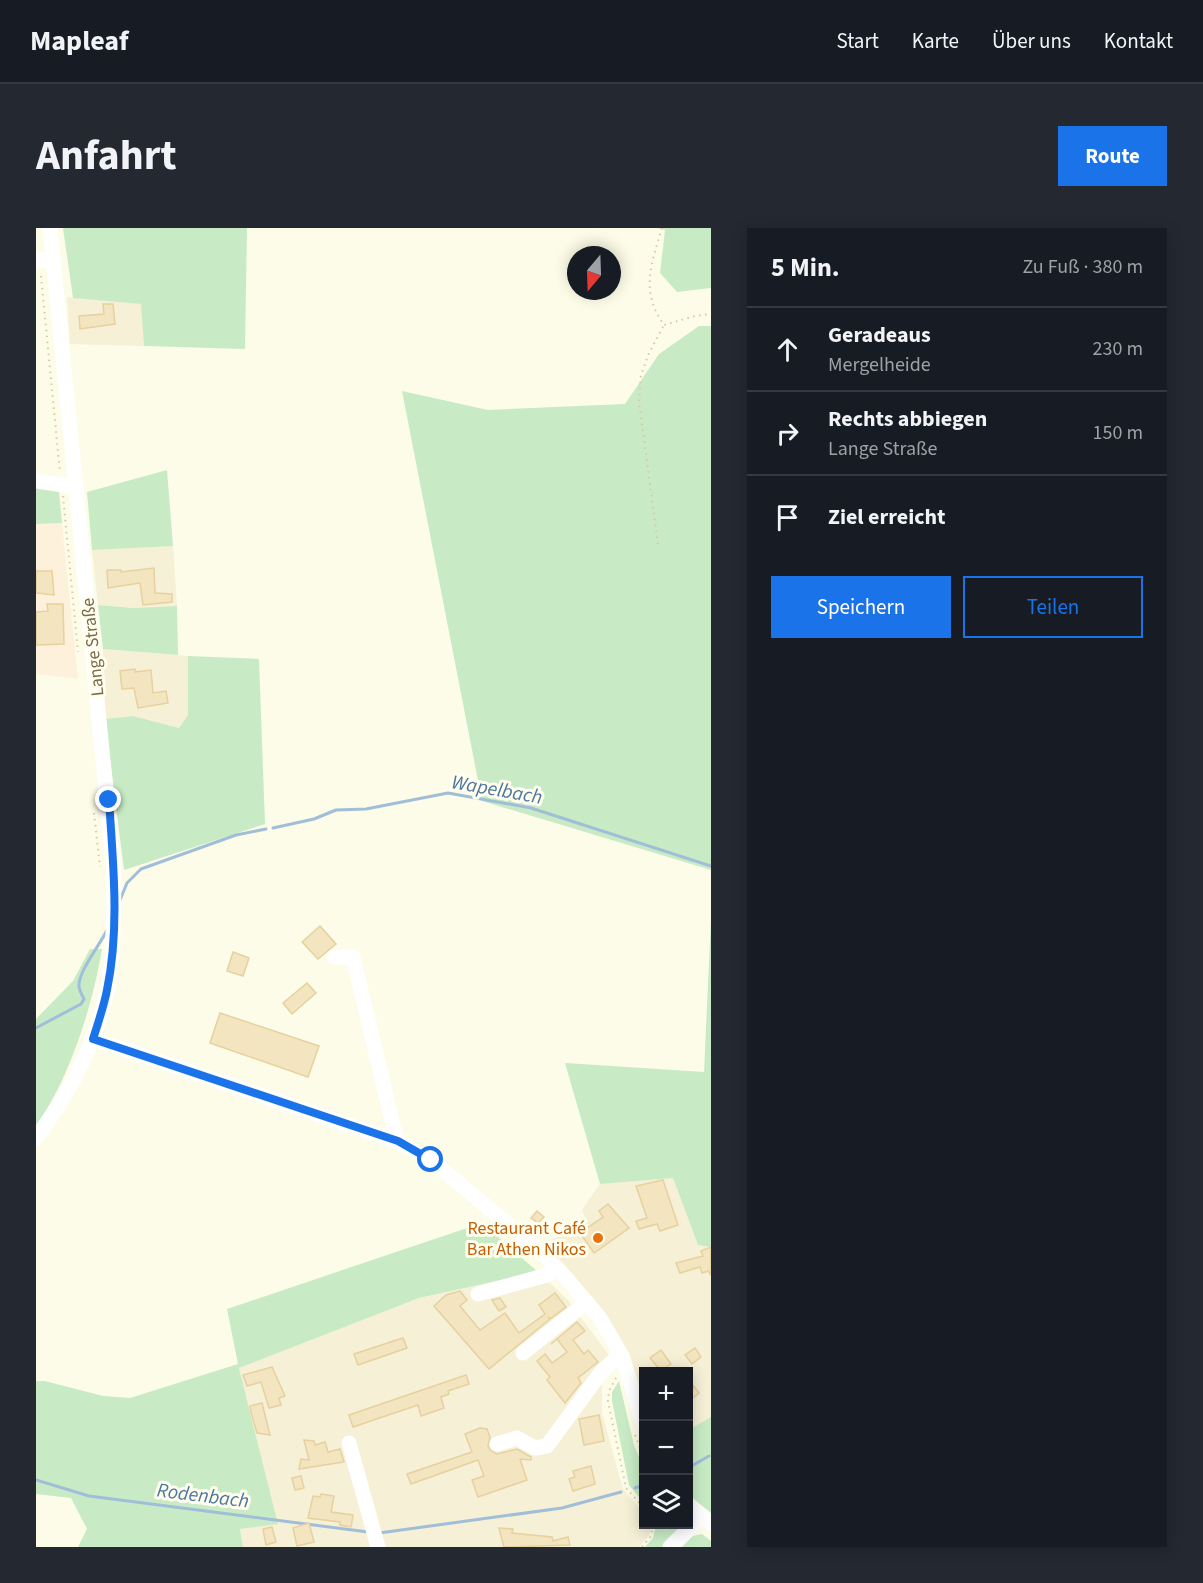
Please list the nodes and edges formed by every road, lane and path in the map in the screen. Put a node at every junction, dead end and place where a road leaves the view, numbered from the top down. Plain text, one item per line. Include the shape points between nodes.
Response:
1 (50, 228) edge
2 (662, 228) edge
3 (45, 260) edge
4 (711, 314) edge
5 (664, 325) junction
6 (36, 481) edge
7 (69, 486) junction
8 (658, 544) dead end
9 (79, 662) dead end
10 (334, 957) dead end
11 (93, 1039) junction
12 (36, 1138) edge
13 (398, 1141) junction
14 (558, 1269) junction
15 (478, 1294) dead end
16 (586, 1302) junction
17 (523, 1353) dead end
18 (618, 1356) junction
19 (639, 1429) edge
20 (349, 1443) dead end
21 (497, 1444) dead end
22 (639, 1502) edge
23 (693, 1509) edge
24 (706, 1519) edge
25 (652, 1529) edge
26 (378, 1547) edge
27 (642, 1547) edge
28 (670, 1547) edge

1 - 3 street, Lange Straße
2 - 5 path via 649,272 649,295
3 - 7 street, Lange Straße
3 - 7 path via 40,280
4 - 5 path
5 - 8 path via 641,375 639,402
6 - 7 street
7 - 9 path
7 - 11 street, Lange Straße via 114,871 107,990
10 - 13 street via 353,957
11 - 12 street, Lange Straße via 52,1117
11 - 13 street
13 - 14 street via 431,1160
14 - 15 street
14 - 16 street
16 - 17 street
16 - 18 street via 600,1318
18 - 19 street
18 - 21 street via 602,1371 547,1446 536,1448 517,1438
18 - 22 path via 620,1374 613,1381 608,1401 627,1488
20 - 26 street
23 - 24 street
24 - 28 street
25 - 27 path

